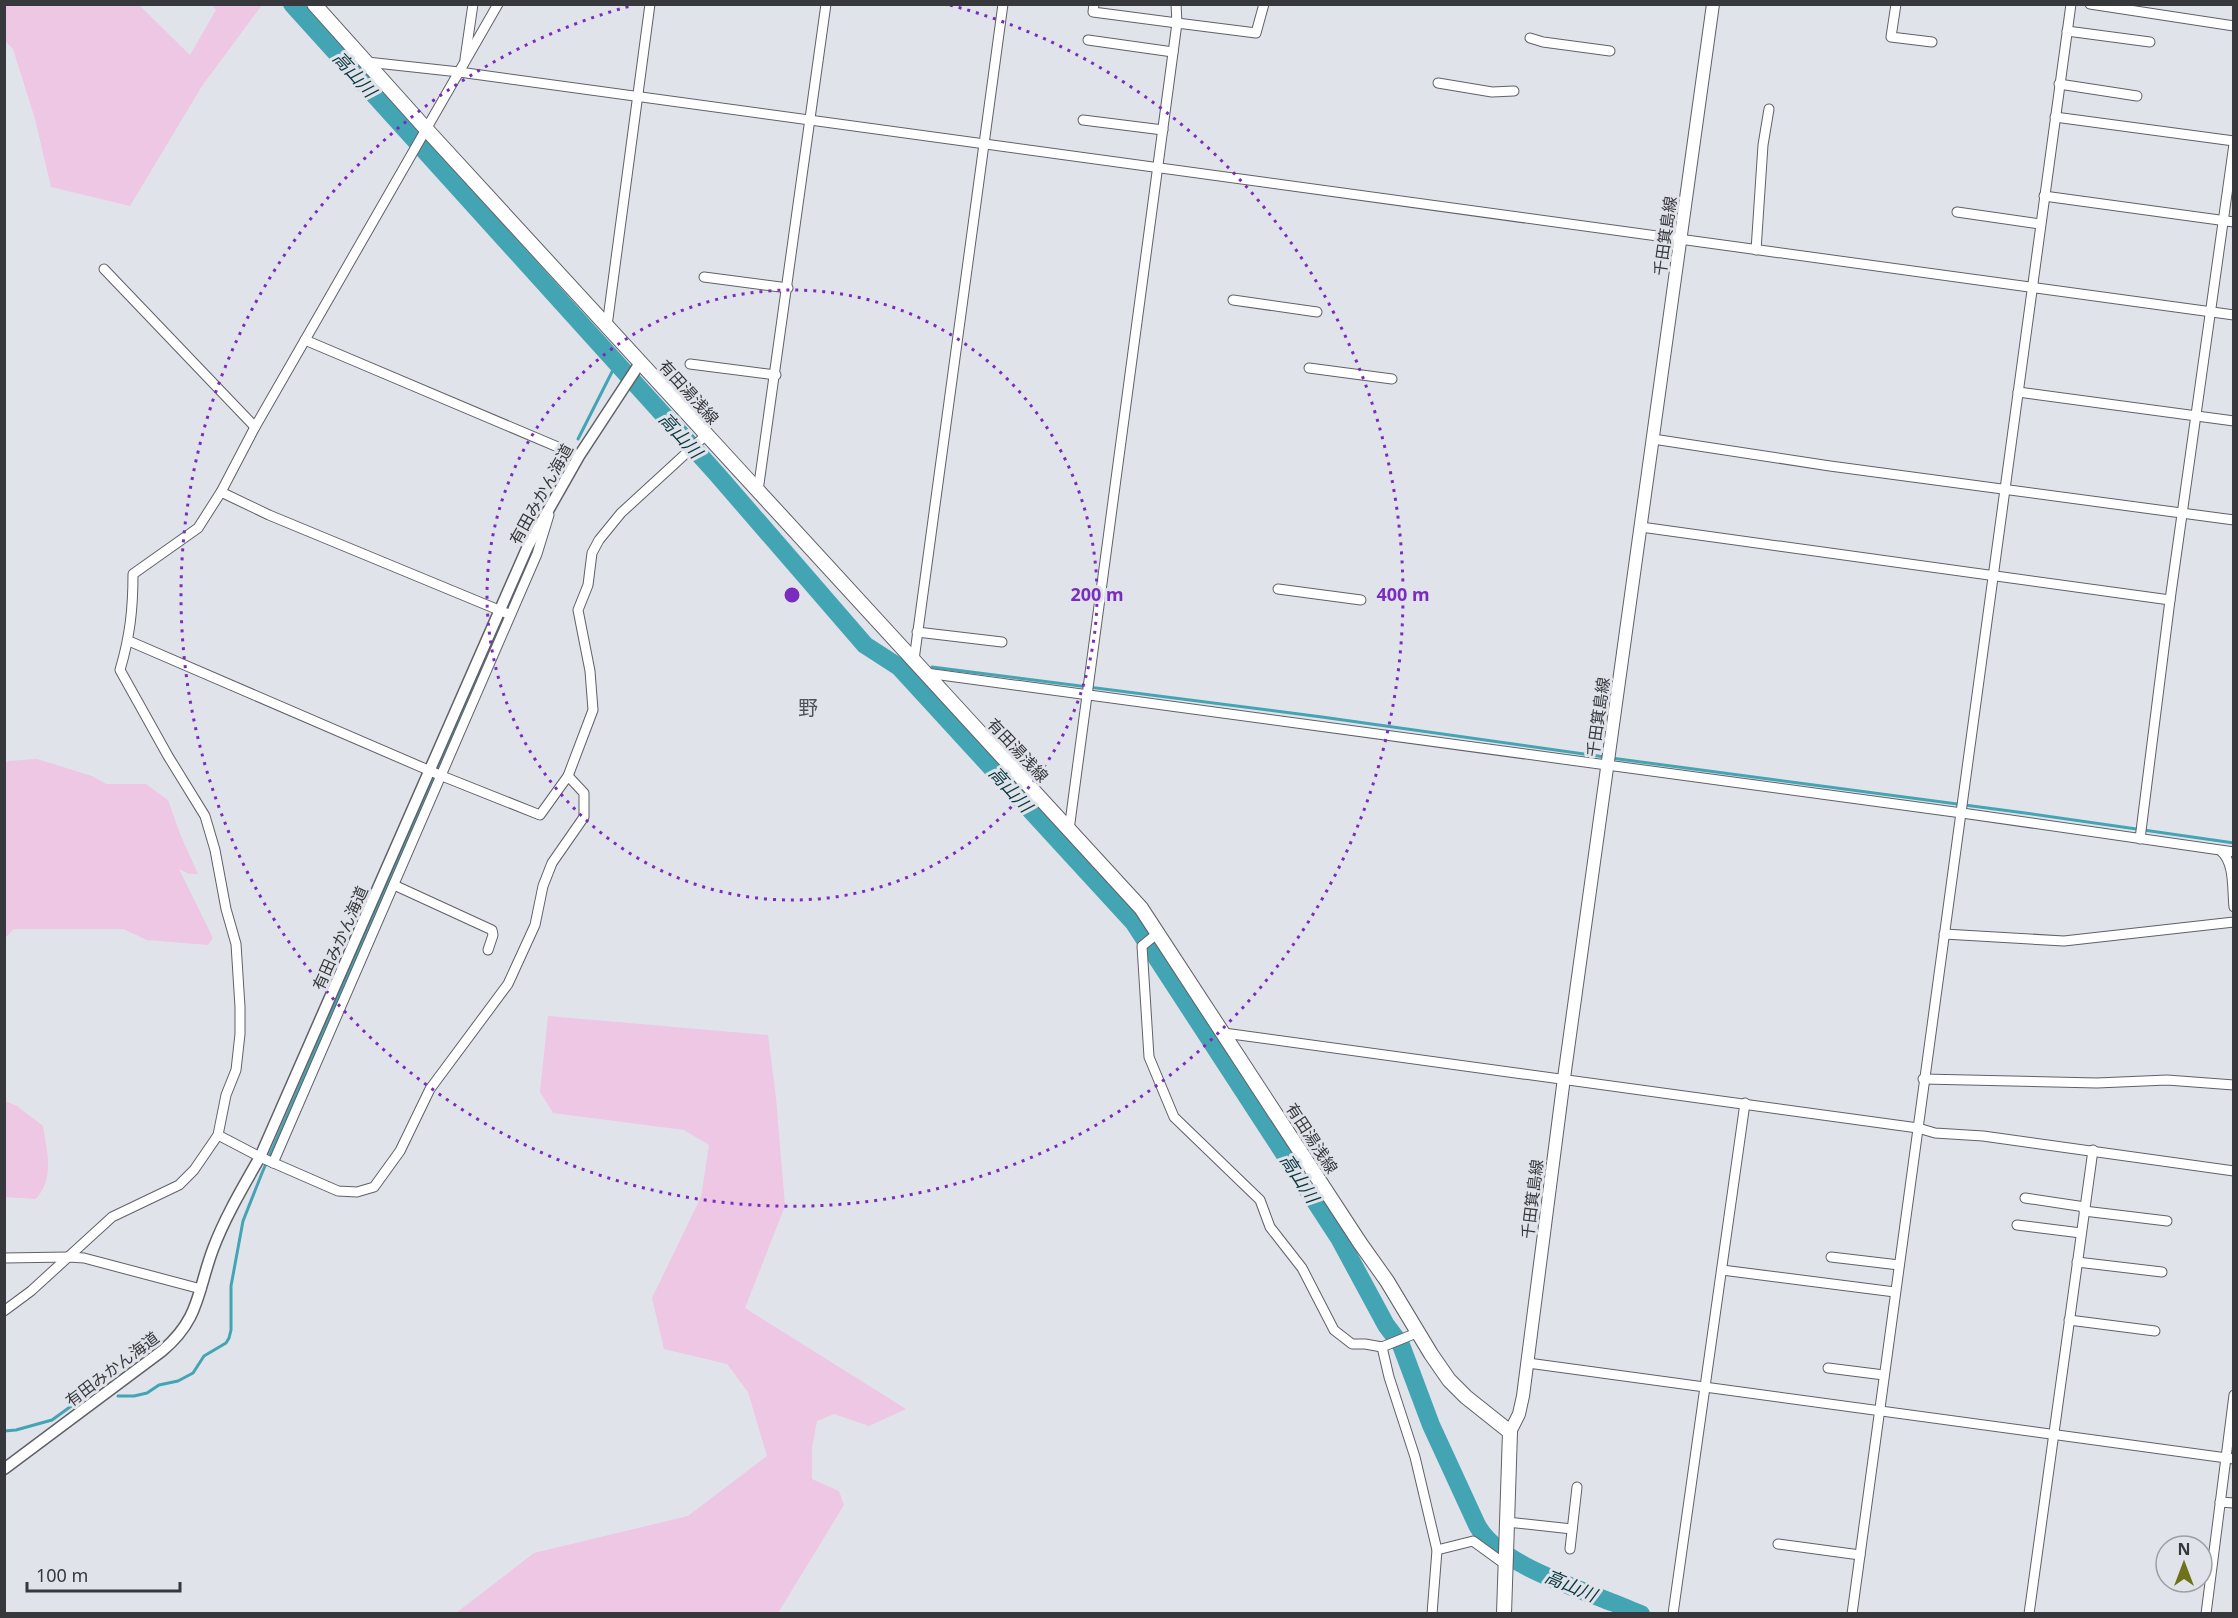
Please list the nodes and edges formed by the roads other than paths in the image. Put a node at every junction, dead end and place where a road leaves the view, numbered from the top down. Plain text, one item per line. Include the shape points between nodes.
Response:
1 (314, 4) edge
2 (473, 4) edge
3 (498, 4) edge
4 (650, 4) edge
5 (826, 4) edge
6 (1003, 4) edge
7 (1094, 4) edge
8 (1176, 4) edge
9 (1264, 4) edge
10 (1713, 4) edge
11 (1896, 4) edge
12 (2071, 4) edge
13 (2090, 4) edge
14 (1177, 23) junction
15 (2234, 26) edge
16 (2067, 31) junction
17 (1530, 38) dead end
18 (1088, 40) dead end
19 (1932, 42) dead end
20 (2150, 42) dead end
21 (1610, 51) dead end
22 (1173, 52) junction
23 (367, 62) junction
24 (462, 67) junction
25 (1438, 83) dead end
26 (2059, 84) junction
27 (1514, 91) dead end
28 (2137, 96) dead end
29 (638, 97) junction
30 (1768, 109) dead end
31 (2055, 117) junction
32 (1083, 120) dead end
33 (810, 121) junction
34 (1163, 130) junction
35 (424, 134) junction
36 (2234, 143) edge
37 (984, 145) junction
38 (1158, 168) junction
39 (2044, 196) junction
40 (1957, 212) dead end
41 (2223, 221) junction
42 (2234, 222) edge
43 (2040, 224) junction
44 (1681, 238) junction
45 (1756, 250) junction
46 (104, 269) dead end
47 (704, 277) dead end
48 (788, 288) junction
49 (2032, 288) junction
50 (1233, 300) dead end
51 (1317, 312) dead end
52 (2211, 312) junction
53 (2234, 315) edge
54 (607, 326) junction
55 (305, 340) junction
56 (690, 364) dead end
57 (638, 366) junction
58 (1309, 368) dead end
59 (776, 375) junction
60 (1392, 379) dead end
61 (2018, 392) junction
62 (2197, 416) junction
63 (2234, 421) edge
64 (255, 427) junction
65 (706, 435) junction
66 (1653, 439) junction
67 (579, 456) junction
68 (2004, 489) junction
69 (758, 491) junction
70 (221, 492) junction
71 (554, 498) junction
72 (2183, 513) junction
73 (2234, 520) edge
74 (1641, 527) junction
75 (1992, 576) junction
76 (1278, 589) dead end
77 (1361, 600) dead end
78 (2170, 600) junction
79 (499, 610) junction
80 (511, 615) junction
81 (917, 632) junction
82 (129, 641) junction
83 (1002, 642) dead end
84 (914, 660) junction
85 (926, 673) junction
86 (1086, 694) junction
87 (1609, 759) junction
88 (430, 770) junction
89 (442, 776) junction
90 (568, 776) junction
91 (1962, 813) junction
92 (1070, 830) junction
93 (2140, 839) junction
94 (2221, 851) junction
95 (2234, 852) edge
96 (394, 885) junction
97 (2234, 907) edge
98 (2234, 922) edge
99 (1159, 932) junction
100 (1944, 934) junction
101 (488, 950) dead end
102 (1224, 1033) junction
103 (1564, 1078) junction
104 (1923, 1079) junction
105 (2234, 1085) edge
106 (1745, 1103) junction
107 (1918, 1128) junction
108 (218, 1135) junction
109 (2093, 1150) junction
110 (260, 1157) junction
111 (273, 1163) junction
112 (2234, 1171) edge
113 (2025, 1198) dead end
114 (2085, 1209) junction
115 (2167, 1221) dead end
116 (2017, 1225) dead end
117 (2081, 1233) junction
118 (69, 1257) junction
119 (1831, 1257) dead end
120 (4, 1258) edge
121 (2077, 1262) junction
122 (1899, 1265) junction
123 (1722, 1270) junction
124 (2162, 1272) dead end
125 (201, 1289) junction
126 (1895, 1292) junction
127 (4, 1311) edge
128 (2069, 1320) junction
129 (2155, 1331) dead end
130 (1419, 1332) junction
131 (1386, 1345) junction
132 (1528, 1363) junction
133 (1828, 1368) dead end
134 (1884, 1375) junction
135 (1706, 1388) junction
136 (2234, 1395) edge
137 (1879, 1412) junction
138 (1510, 1432) junction
139 (2053, 1434) junction
140 (2229, 1458) edge
141 (10, 1460) edge
142 (4, 1469) edge
143 (1577, 1487) dead end
144 (2220, 1502) junction
145 (2234, 1503) edge
146 (1507, 1522) junction
147 (1572, 1529) junction
148 (1778, 1544) dead end
149 (1437, 1550) junction
150 (1570, 1550) dead end
151 (1860, 1555) junction
152 (1506, 1563) junction
153 (1432, 1614) edge
154 (1504, 1614) edge
155 (1672, 1614) edge
156 (1852, 1614) edge
157 (2029, 1614) edge
158 (2206, 1614) edge

1 - 23 main road, 有田湯浅線
2 - 24 street
3 - 24 street
4 - 29 street
5 - 33 street
6 - 37 street
7 - 14 street via 1093,12
8 - 14 street
9 - 14 street via 1256,33
10 - 44 main road, 千田箕島線
11 - 19 street via 1892,38
12 - 16 street
13 - 15 street
14 - 22 street
16 - 20 street
16 - 26 street
17 - 21 street
18 - 22 street
22 - 34 street
23 - 24 street
23 - 35 main road, 有田湯浅線
24 - 29 street
24 - 35 street
25 - 27 street via 1482,91
26 - 28 street
26 - 31 street
29 - 33 street
29 - 54 street
30 - 45 street
31 - 36 street
31 - 39 street
32 - 34 street
33 - 37 street
33 - 48 street
34 - 38 street
35 - 54 main road, 有田湯浅線
35 - 55 street
36 - 41 street
37 - 38 street
37 - 81 street
38 - 44 street
38 - 86 street
39 - 41 street
39 - 43 street
40 - 43 street
41 - 42 street
41 - 52 street
43 - 49 street
44 - 45 street
44 - 66 main road, 千田箕島線
45 - 49 street
46 - 64 street
47 - 48 street
48 - 59 street
49 - 52 street
49 - 61 street
50 - 51 street
52 - 53 street
52 - 62 street
54 - 57 main road, 有田湯浅線
55 - 64 street
55 - 67 street
56 - 59 street
57 - 65 main road, 有田湯浅線
57 - 67 street, 有田みかん海道
58 - 60 street
59 - 69 street
61 - 62 street
61 - 68 street
62 - 63 street
62 - 72 street
64 - 70 street
65 - 69 main road, 有田湯浅線
65 - 90 street via 621,513 592,553 588,585 578,610 593,710
66 - 68 street
66 - 74 main road, 千田箕島線
67 - 71 street, 有田みかん海道
68 - 72 street
68 - 75 street
69 - 84 main road, 有田湯浅線
70 - 79 street
70 - 82 street via 198,528 133,574
71 - 79 street, 有田みかん海道
71 - 80 street via 537,554
72 - 73 street
72 - 78 street
74 - 75 street
74 - 87 main road, 千田箕島線
75 - 78 street
75 - 91 street
76 - 77 street
78 - 93 street
79 - 80 street
79 - 88 street, 有田みかん海道
80 - 89 street
81 - 83 street
81 - 84 street
82 - 88 street
82 - 108 street via 120,670 205,816 236,944 239,1042 236,1070
84 - 85 main road, 有田湯浅線
85 - 86 street
85 - 92 main road, 有田湯浅線
86 - 87 street
86 - 92 street
87 - 91 street
87 - 103 main road, 千田箕島線
88 - 89 street
88 - 110 street, 有田みかん海道
89 - 90 street via 540,815
89 - 96 street
90 - 111 street via 584,793 584,817 552,863 535,925 508,984 430,1089 400,1151 374,1187 357,1192 338,1191
91 - 93 street
91 - 100 street
92 - 99 main road, 有田湯浅線 via 1133,897
93 - 94 street
94 - 95 street
94 - 97 street via 2230,866
96 - 101 street via 492,930
96 - 111 street
98 - 100 street via 2064,941
99 - 102 main road, 有田湯浅線
99 - 131 street via 1142,946 1147,1045 1150,1064 1174,1117 1260,1200 1270,1227 1302,1268 1334,1330 1352,1344
100 - 104 street
102 - 103 street
102 - 130 main road, 有田湯浅線
103 - 106 street
103 - 132 main road, 千田箕島線
104 - 105 street via 2097,1083 2167,1080
104 - 107 street
106 - 107 street
106 - 123 street
107 - 109 street
107 - 122 street
108 - 110 street
108 - 118 street via 179,1185 112,1217
109 - 112 street
109 - 114 street
110 - 111 street
110 - 125 street, 有田みかん海道 via 213,1248
113 - 114 street
114 - 115 street
114 - 117 street
116 - 117 street
117 - 121 street
118 - 120 street
118 - 125 street
118 - 127 street
119 - 122 street
121 - 124 street
121 - 128 street
122 - 126 street
123 - 126 street
123 - 135 street
125 - 141 street, 有田みかん海道 via 190,1320 173,1342
126 - 134 street
128 - 129 street
128 - 139 street
130 - 131 street
130 - 138 main road, 有田湯浅線 via 1449,1380
131 - 149 street via 1389,1377 1415,1457
132 - 135 street
132 - 138 main road, 千田箕島線 via 1521,1407
133 - 134 street
134 - 137 street
135 - 137 street
135 - 155 street
136 - 140 street
137 - 139 street
137 - 151 street
138 - 146 main road
139 - 140 street
139 - 157 street
140 - 144 street
141 - 142 street, 有田みかん海道
143 - 147 street
144 - 145 street
144 - 158 street
146 - 147 street
146 - 152 main road
147 - 150 street
148 - 151 street
149 - 152 street via 1473,1542
149 - 153 street
151 - 156 street
152 - 154 main road

